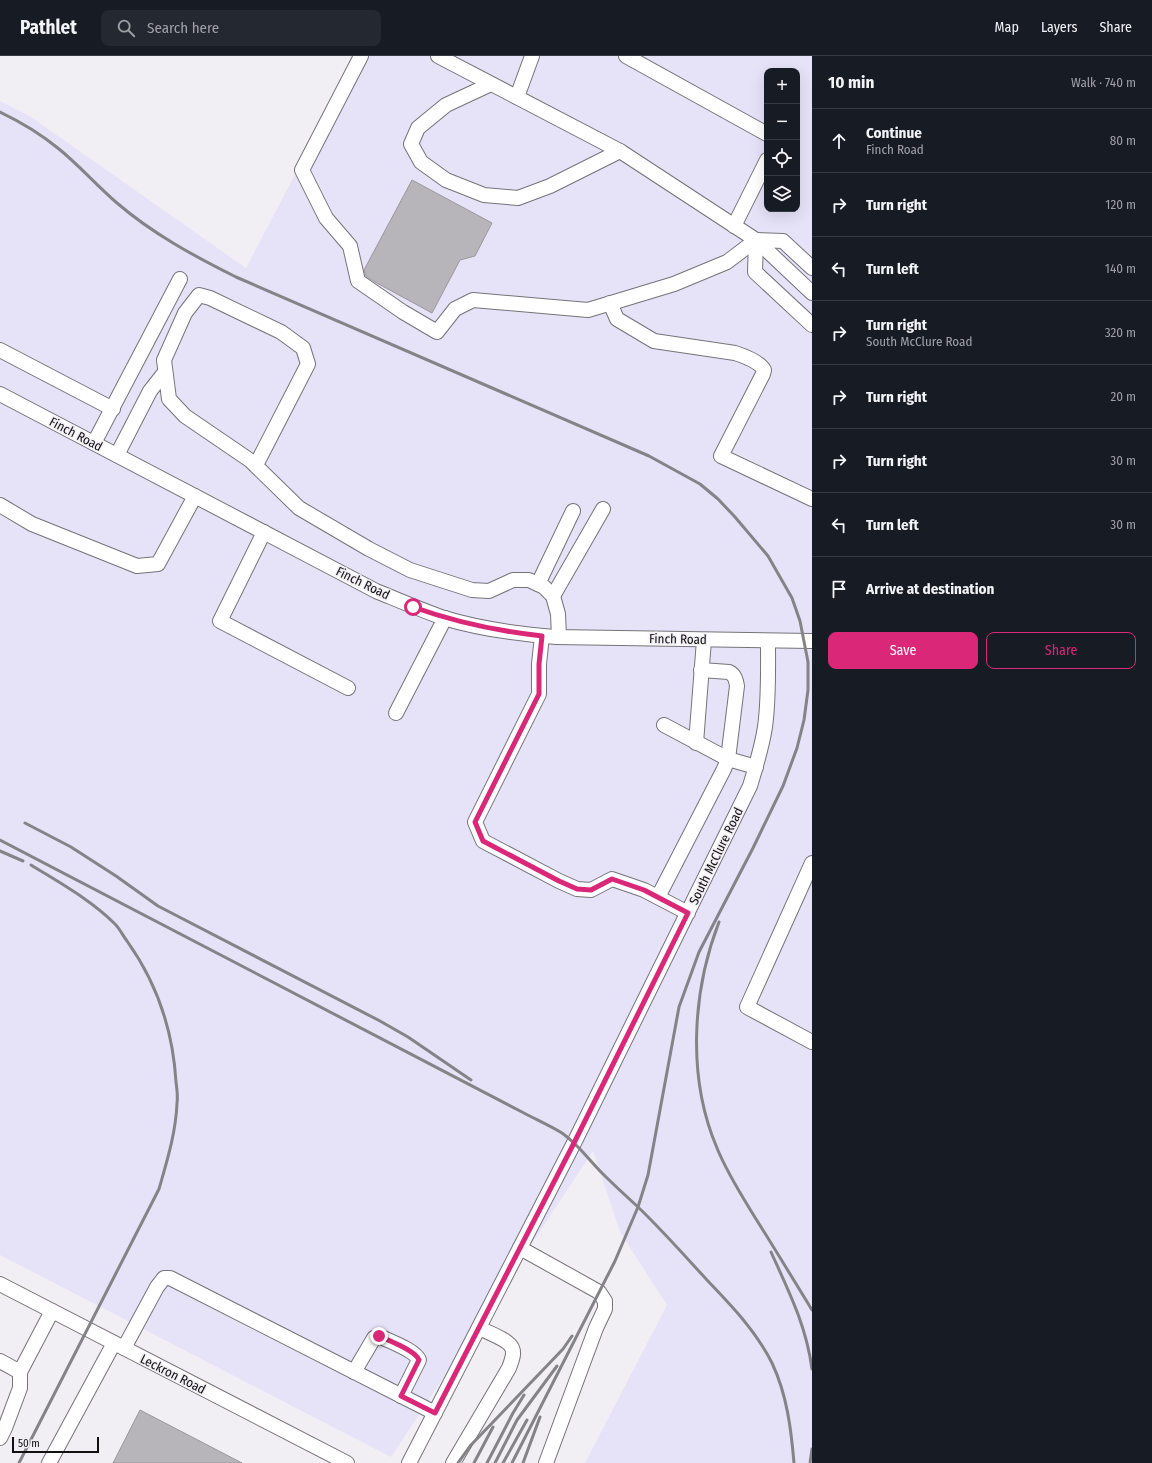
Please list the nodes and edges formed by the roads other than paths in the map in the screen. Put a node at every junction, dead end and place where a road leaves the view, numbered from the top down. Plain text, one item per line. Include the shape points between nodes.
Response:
1 (361, 56) edge
2 (438, 56) edge
3 (532, 56) edge
4 (626, 56) edge
5 (491, 84) junction
6 (517, 97) junction
7 (764, 132) edge
8 (620, 151) junction
9 (764, 166) edge
10 (734, 226) junction
11 (756, 240) junction
12 (812, 268) edge
13 (180, 279) dead end
14 (812, 280) edge
15 (812, 293) edge
16 (610, 303) junction
17 (812, 312) edge
18 (812, 325) edge
19 (0, 350) edge
20 (165, 372) junction
21 (0, 394) edge
22 (113, 409) junction
23 (94, 443) junction
24 (117, 455) junction
25 (256, 466) junction
26 (195, 496) junction
27 (812, 499) edge
28 (0, 505) edge
29 (603, 509) dead end
30 (573, 510) dead end
31 (264, 532) junction
32 (538, 584) junction
33 (553, 596) junction
34 (445, 618) junction
35 (542, 636) junction
36 (559, 637) junction
37 (704, 640) junction
38 (768, 641) junction
39 (812, 641) edge
40 (702, 670) junction
41 (348, 688) dead end
42 (396, 713) dead end
43 (664, 725) dead end
44 (696, 742) junction
45 (728, 759) junction
46 (756, 767) junction
47 (812, 863) edge
48 (658, 898) junction
49 (688, 913) junction
50 (812, 1042) edge
51 (520, 1248) junction
52 (0, 1284) edge
53 (52, 1311) junction
54 (479, 1328) junction
55 (119, 1346) junction
56 (0, 1361) edge
57 (20, 1372) junction
58 (354, 1372) junction
59 (401, 1396) junction
60 (435, 1413) junction
61 (0, 1438) edge
62 (49, 1463) edge
63 (347, 1463) edge
64 (410, 1463) edge
65 (454, 1463) edge
66 (546, 1463) edge

1 - 16 street via 302,170 326,218 350,246 358,281 437,332 455,309 473,300 588,310
2 - 5 street
3 - 6 street
4 - 7 street
5 - 6 street
5 - 8 street via 446,105 418,128 411,144 420,162 446,180 484,195 518,198 550,186
6 - 8 street
8 - 10 street
9 - 10 street
10 - 11 street
11 - 12 street via 784,241
11 - 14 street via 778,248
11 - 15 street
11 - 16 street via 727,262 674,284
11 - 17 street via 762,265
11 - 18 street via 755,272
13 - 22 street
16 - 27 street via 617,319 654,341 735,353 762,367 764,374 721,456
19 - 22 street
20 - 24 street via 150,391
20 - 25 street via 169,399 185,416
20 - 25 street via 164,360 185,313 199,295 281,332 303,348 308,364
21 - 23 street, Finch Road
22 - 23 street
23 - 24 street, Finch Road
24 - 26 street, Finch Road
25 - 32 street via 299,508 410,570 472,590 489,591 513,580 528,580
26 - 28 street via 158,564 137,566 32,524
26 - 31 street, Finch Road
29 - 33 street
30 - 32 street
31 - 34 street, Finch Road via 376,591
31 - 41 street via 220,621
32 - 33 street
33 - 36 street via 558,614
34 - 35 street, Finch Road via 491,629
34 - 42 street
35 - 36 street, Finch Road
35 - 48 street via 539,694 475,822 483,841 577,889 591,890 612,879 644,890
36 - 37 street, Finch Road
37 - 38 street, Finch Road
37 - 40 street
38 - 39 street, Finch Road
38 - 46 street, South McClure Road via 765,727
40 - 44 street
40 - 45 street via 729,672 736,680
43 - 44 street
44 - 45 street
45 - 46 street
45 - 48 street
46 - 49 street, South McClure Road via 742,803
47 - 50 street via 747,1007
48 - 49 street
49 - 51 street, South McClure Road
51 - 54 street, South McClure Road
51 - 66 street via 599,1292 605,1301 605,1309
52 - 53 street, Leckron Road
53 - 55 street, Leckron Road
53 - 57 street
54 - 60 street, South McClure Road
54 - 65 street via 506,1342 512,1348 513,1356 509,1368
55 - 58 street via 157,1287 164,1278 170,1278
55 - 62 street
55 - 63 street, Leckron Road
56 - 57 street
57 - 61 street via 20,1388
58 - 59 street
58 - 59 street via 374,1338 379,1336 413,1353 419,1360
59 - 60 street
60 - 64 street, South McClure Road

